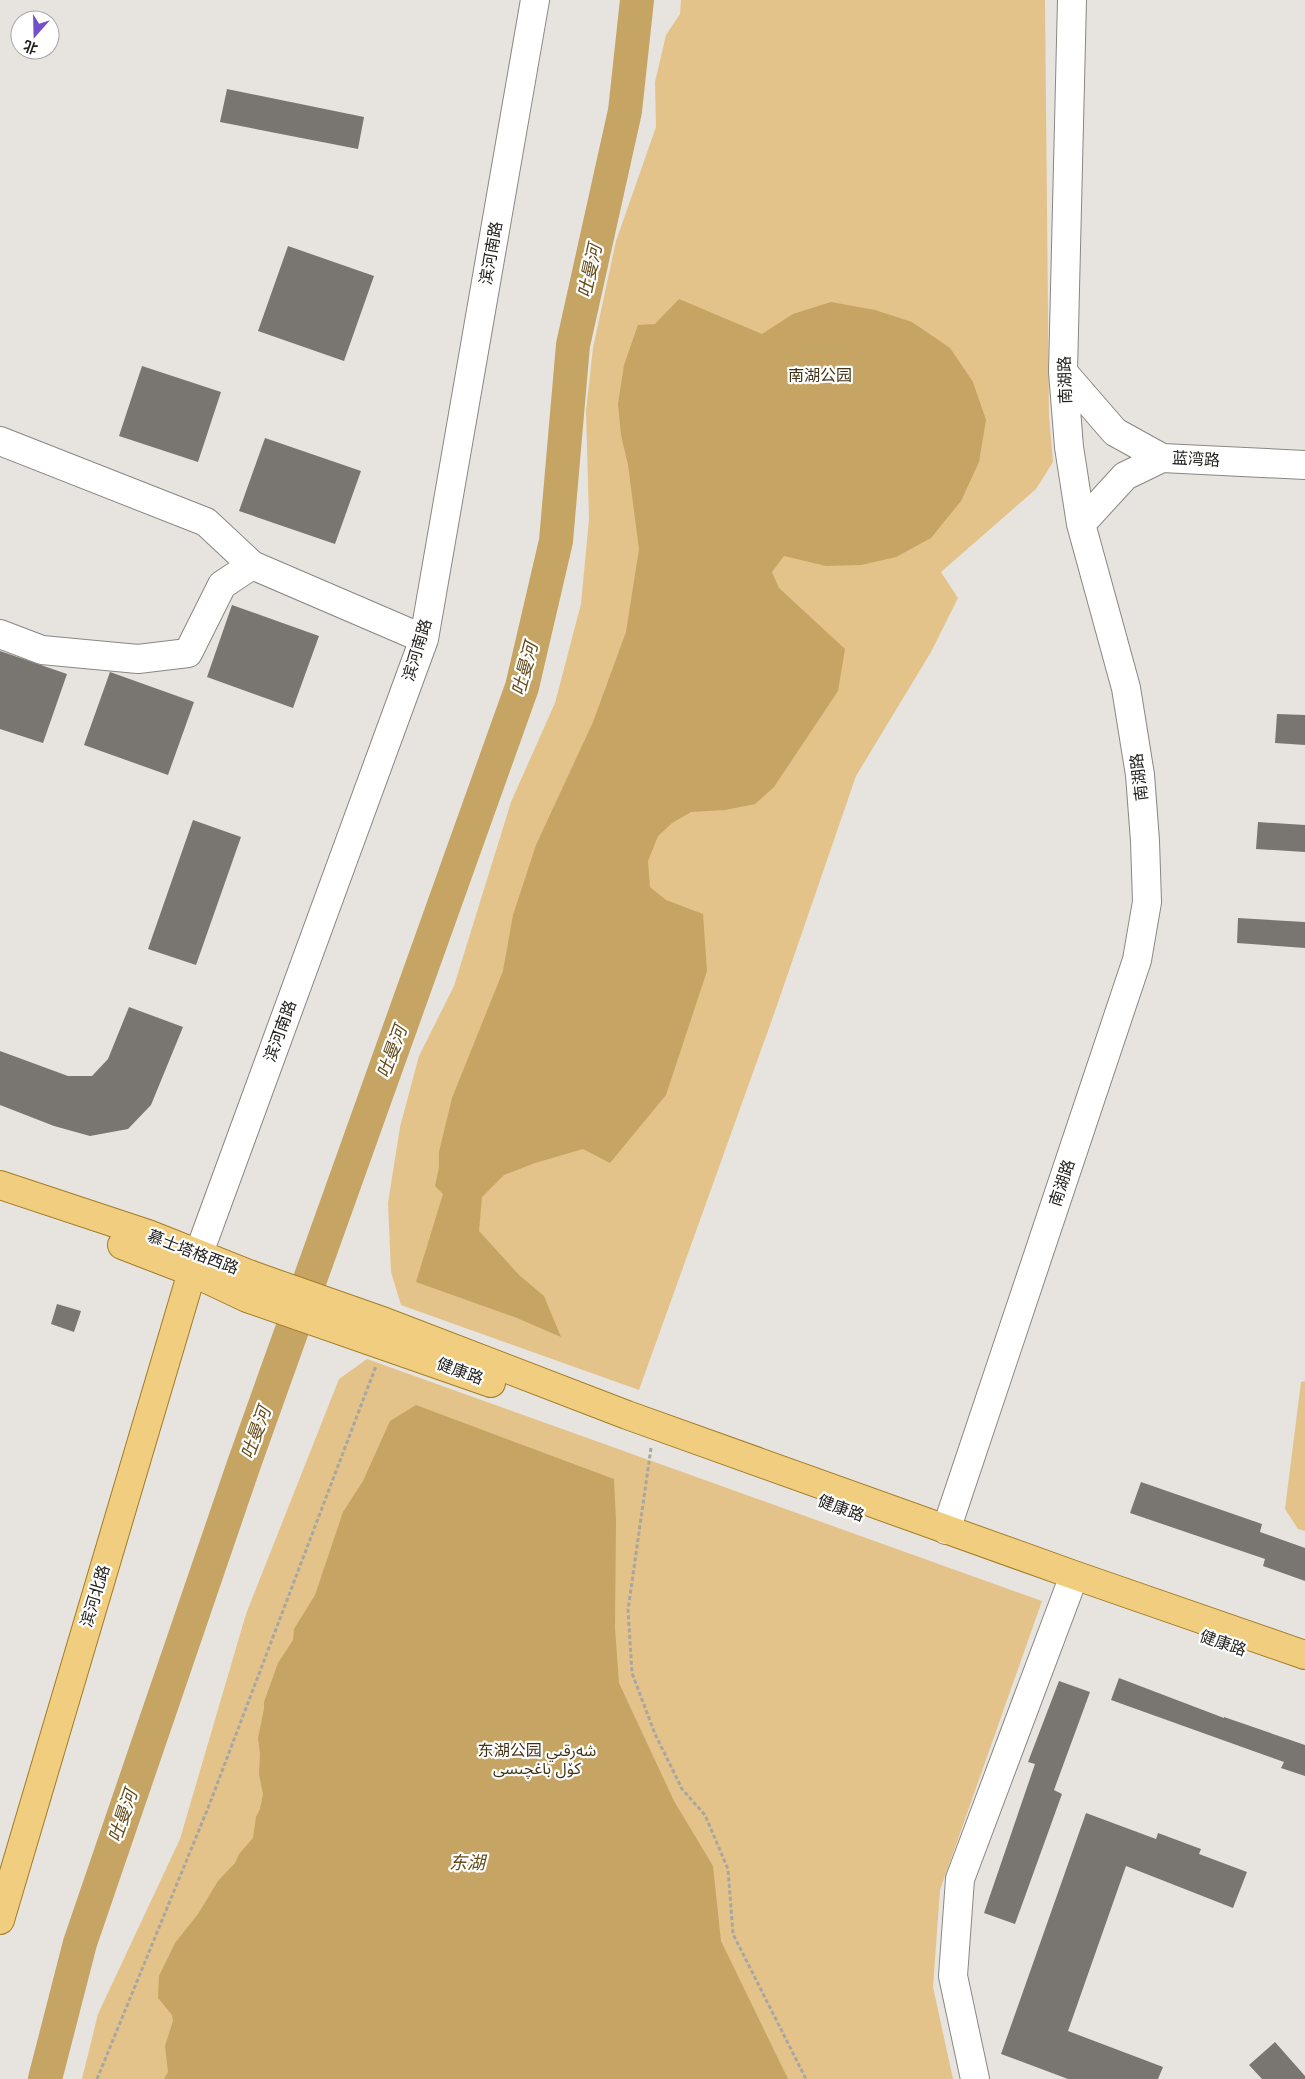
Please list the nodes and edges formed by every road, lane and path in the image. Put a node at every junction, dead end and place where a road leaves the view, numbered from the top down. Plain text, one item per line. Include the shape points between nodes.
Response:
1 (535, 0) edge
2 (1072, 0) edge
3 (1063, 372) junction
4 (0, 441) edge
5 (1162, 458) junction
6 (1305, 465) edge
7 (1082, 524) junction
8 (252, 565) junction
9 (0, 634) edge
10 (424, 639) junction
11 (0, 1184) edge
12 (0, 1202) edge
13 (195, 1262) junction
14 (382, 1336) junction
15 (652, 1440) junction
16 (946, 1530) junction
17 (1069, 1589) junction
18 (1305, 1655) edge
19 (1305, 1672) edge
20 (0, 1920) edge
21 (97, 2079) edge
22 (806, 2079) edge
23 (975, 2079) edge

1 - 10 street, 滨河南路
2 - 3 street, 南湖路
3 - 5 street via 1115,432
3 - 7 street, 南湖路 via 1069,447
4 - 8 street via 206,522
5 - 6 street, 蓝湾路
5 - 7 street, 蓝湾路 via 1125,476
7 - 16 street, 南湖路 via 1126,688 1140,775 1147,902 1137,960
8 - 9 street via 222,586 188,653 138,658 42,650
8 - 10 street
10 - 13 street, 滨河南路
11 - 13 main road, 慕士塔格西路
12 - 13 main road, 慕士塔格西路 via 142,1251
13 - 14 main road, 慕士塔格西路 via 250,1287
13 - 20 main road, 滨河北路
14 - 15 main road, 健康路
14 - 16 main road, 健康路 via 627,1415
14 - 21 path via 211,1798
15 - 17 main road, 健康路
15 - 22 path via 628,1610 632,1673 655,1734 682,1789 705,1815 728,1868 733,1934
16 - 18 main road, 健康路
17 - 19 main road, 健康路
17 - 23 street via 960,1879 953,1976

